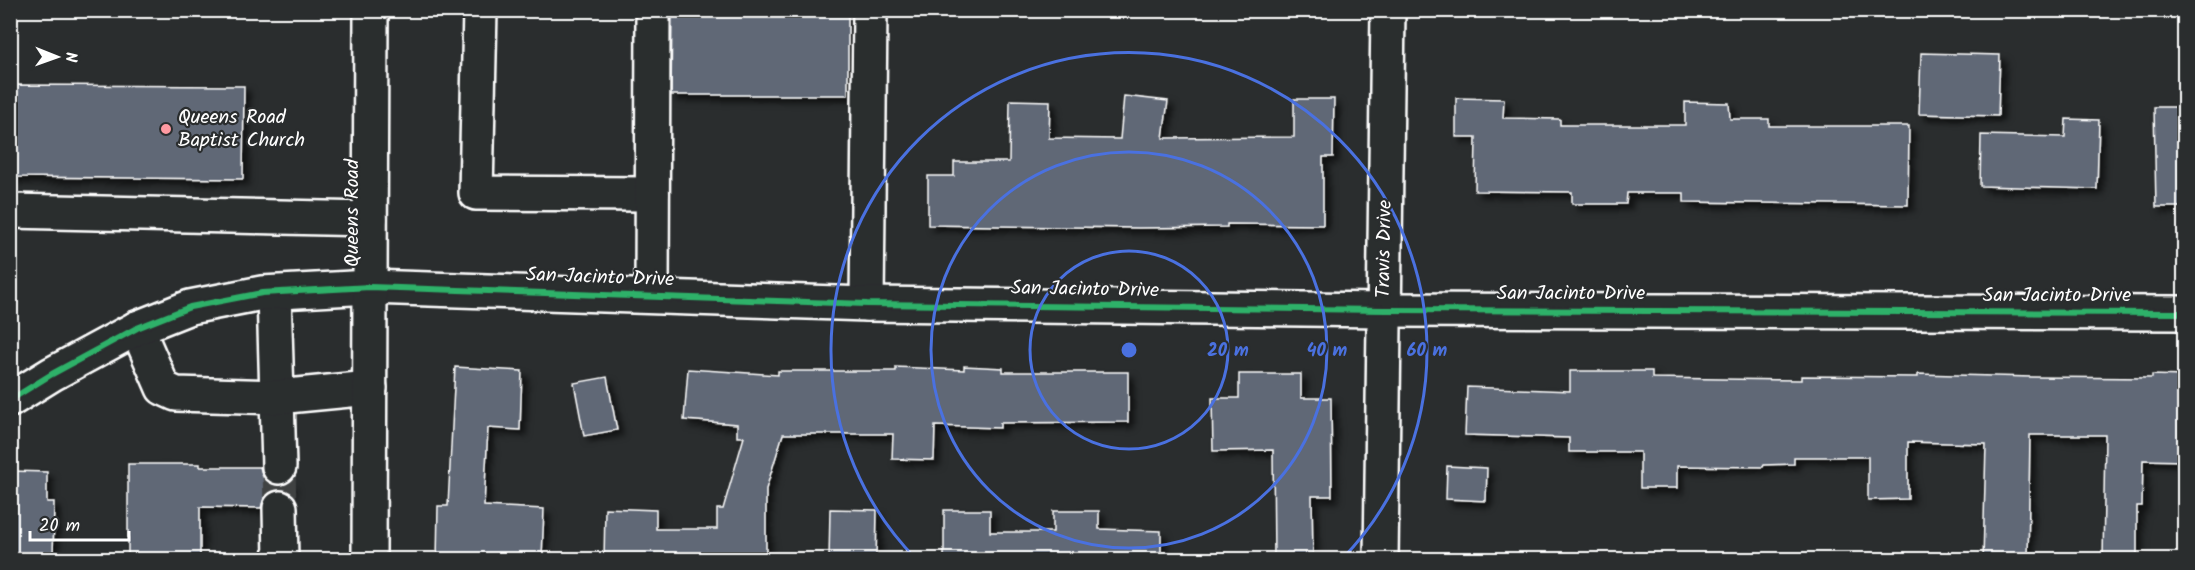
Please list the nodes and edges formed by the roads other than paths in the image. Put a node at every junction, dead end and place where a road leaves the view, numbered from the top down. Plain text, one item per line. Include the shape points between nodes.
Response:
1 (370, 10) edge
2 (480, 10) edge
3 (652, 10) edge
4 (870, 10) edge
5 (1388, 10) edge
6 (652, 194) junction
7 (10, 211) edge
8 (370, 219) junction
9 (370, 287) junction
10 (274, 293) junction
11 (652, 296) junction
12 (867, 304) junction
13 (1384, 310) junction
14 (2184, 313) edge
15 (137, 328) junction
16 (370, 388) junction
17 (277, 398) junction
18 (10, 400) edge
19 (279, 467) tunnel mouth
20 (280, 508) tunnel mouth
21 (281, 560) edge
22 (369, 560) edge
23 (1381, 560) edge

1 - 8 street, Queens Road
2 - 6 street via 477,193
3 - 6 street
4 - 12 street
5 - 13 street, Travis Drive
6 - 11 street
7 - 8 street
8 - 9 street, Queens Road
9 - 10 street, San Jacinto Drive
9 - 11 street, San Jacinto Drive
9 - 16 street, Queens Road
10 - 15 street, San Jacinto Drive via 190,307
10 - 17 street
11 - 12 street, San Jacinto Drive
12 - 13 street, San Jacinto Drive
13 - 14 street, San Jacinto Drive
13 - 23 street, Travis Drive
15 - 17 street via 163,388 176,394
15 - 18 street, San Jacinto Drive
16 - 17 street
16 - 22 street, Queens Road
17 - 19 street
20 - 21 street

